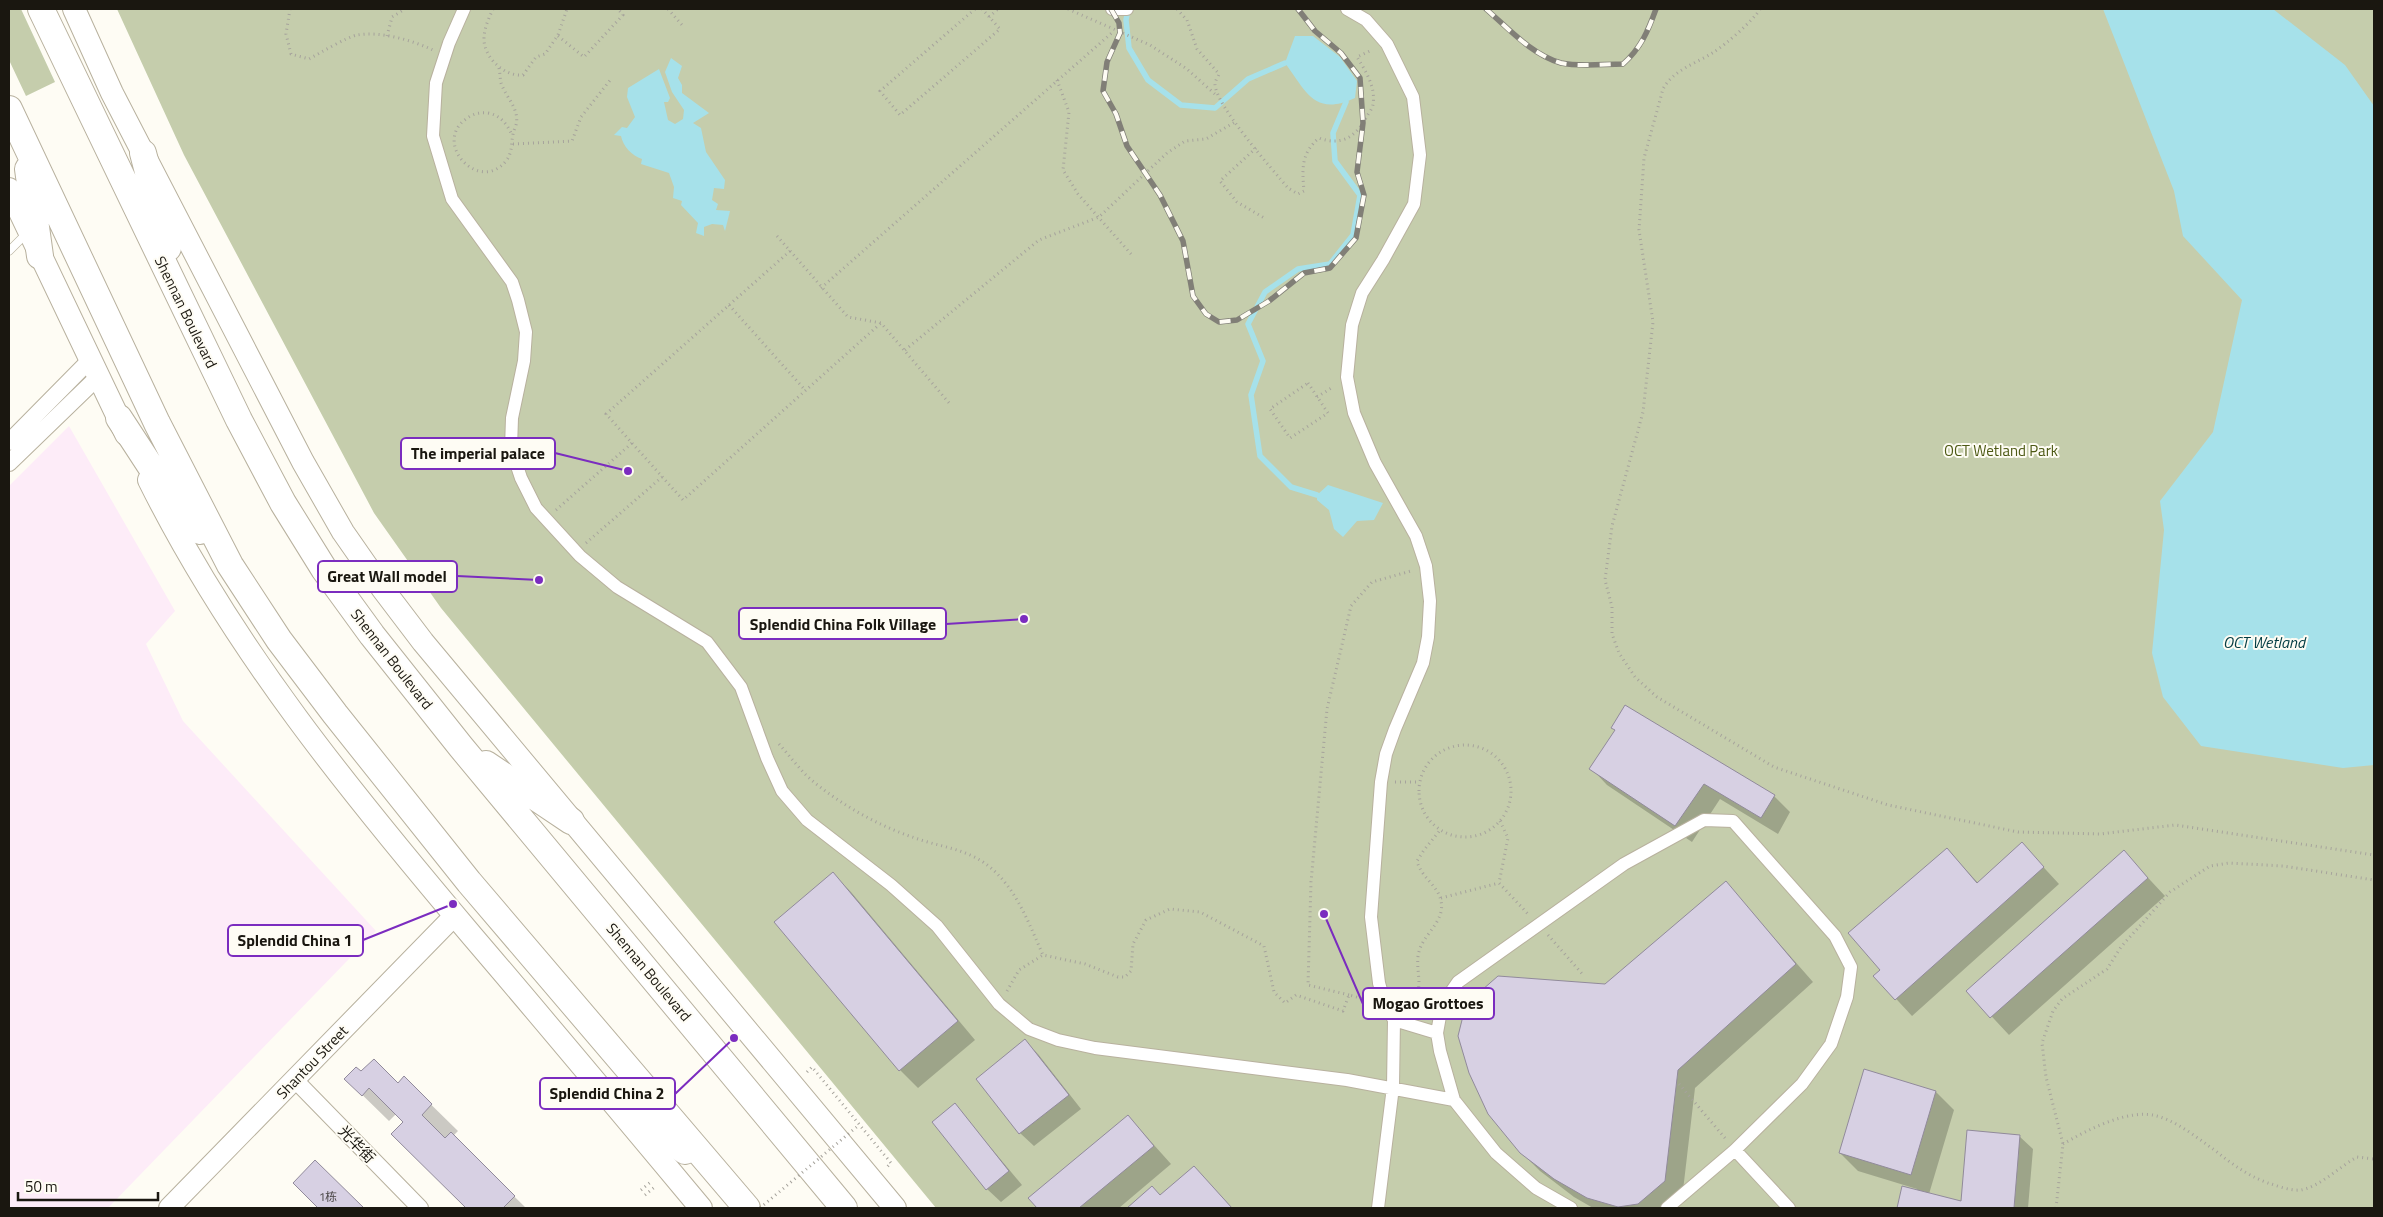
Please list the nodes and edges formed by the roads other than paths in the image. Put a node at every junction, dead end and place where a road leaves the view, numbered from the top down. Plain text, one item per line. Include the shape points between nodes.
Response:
1 (41, 9) edge
2 (74, 9) edge
3 (464, 9) edge
4 (1347, 9) edge
5 (9, 109) edge
6 (25, 143) junction
7 (143, 153) junction
8 (9, 189) edge
9 (29, 232) junction
10 (9, 251) edge
11 (40, 256) junction
12 (184, 307) junction
13 (94, 368) junction
14 (119, 418) junction
15 (9, 442) edge
16 (10, 461) edge
17 (230, 566) junction
18 (461, 747) junction
19 (571, 821) junction
20 (455, 916) junction
21 (1394, 1020) junction
22 (1437, 1033) junction
23 (295, 1080) junction
24 (1393, 1087) junction
25 (605, 1092) junction
26 (1454, 1100) junction
27 (1735, 1150) junction
28 (722, 1178) junction
29 (169, 1208) edge
30 (420, 1208) edge
31 (701, 1208) edge
32 (747, 1208) edge
33 (844, 1208) edge
34 (895, 1208) edge
35 (1378, 1208) edge
36 (1572, 1208) edge
37 (1667, 1208) edge
38 (1789, 1208) edge

1 - 12 main road, Shennan Boulevard
2 - 7 main road
3 - 24 street via 436,83 433,136 452,199 512,282 518,300 526,332 524,361 512,418 511,448 536,508 576,552 617,587 707,642 741,687 766,758 782,791 807,820 891,885 936,926 999,1004 1029,1029 1058,1040 1095,1048
4 - 21 street via 1366,20 1386,44 1413,97 1420,155 1414,204 1362,293 1352,325 1347,377 1357,421 1375,463 1416,536 1426,566 1430,601 1423,663 1386,754 1382,782 1371,917 1374,959 1385,1004
5 - 6 main road
6 - 11 main road
6 - 17 main road via 157,423
7 - 12 main road
7 - 19 main road via 303,462 343,532 423,642
8 - 9 main road
9 - 10 lane
9 - 11 main road
11 - 13 main road
12 - 18 main road, Shennan Boulevard via 278,495 324,570
13 - 14 main road
13 - 15 street
13 - 16 street
14 - 17 main road via 168,493
14 - 20 main road via 169,520 210,592 273,687 347,785
17 - 28 main road via 279,640 469,882
18 - 19 main road
18 - 33 main road, Shennan Boulevard
19 - 34 main road
20 - 23 street, Shantou Street
20 - 25 main road
21 - 22 street
21 - 24 street
22 - 26 street
22 - 27 street via 1442,1005 1458,982 1538,924 1624,864 1704,820 1733,821 1835,936 1851,967 1847,997 1831,1044 1802,1084
23 - 29 street, Shantou Street
23 - 30 street, 光华街
24 - 26 street
24 - 35 street
25 - 28 main road
25 - 31 main road
26 - 36 street via 1496,1152 1536,1188
27 - 37 street
27 - 38 street
28 - 32 main road

